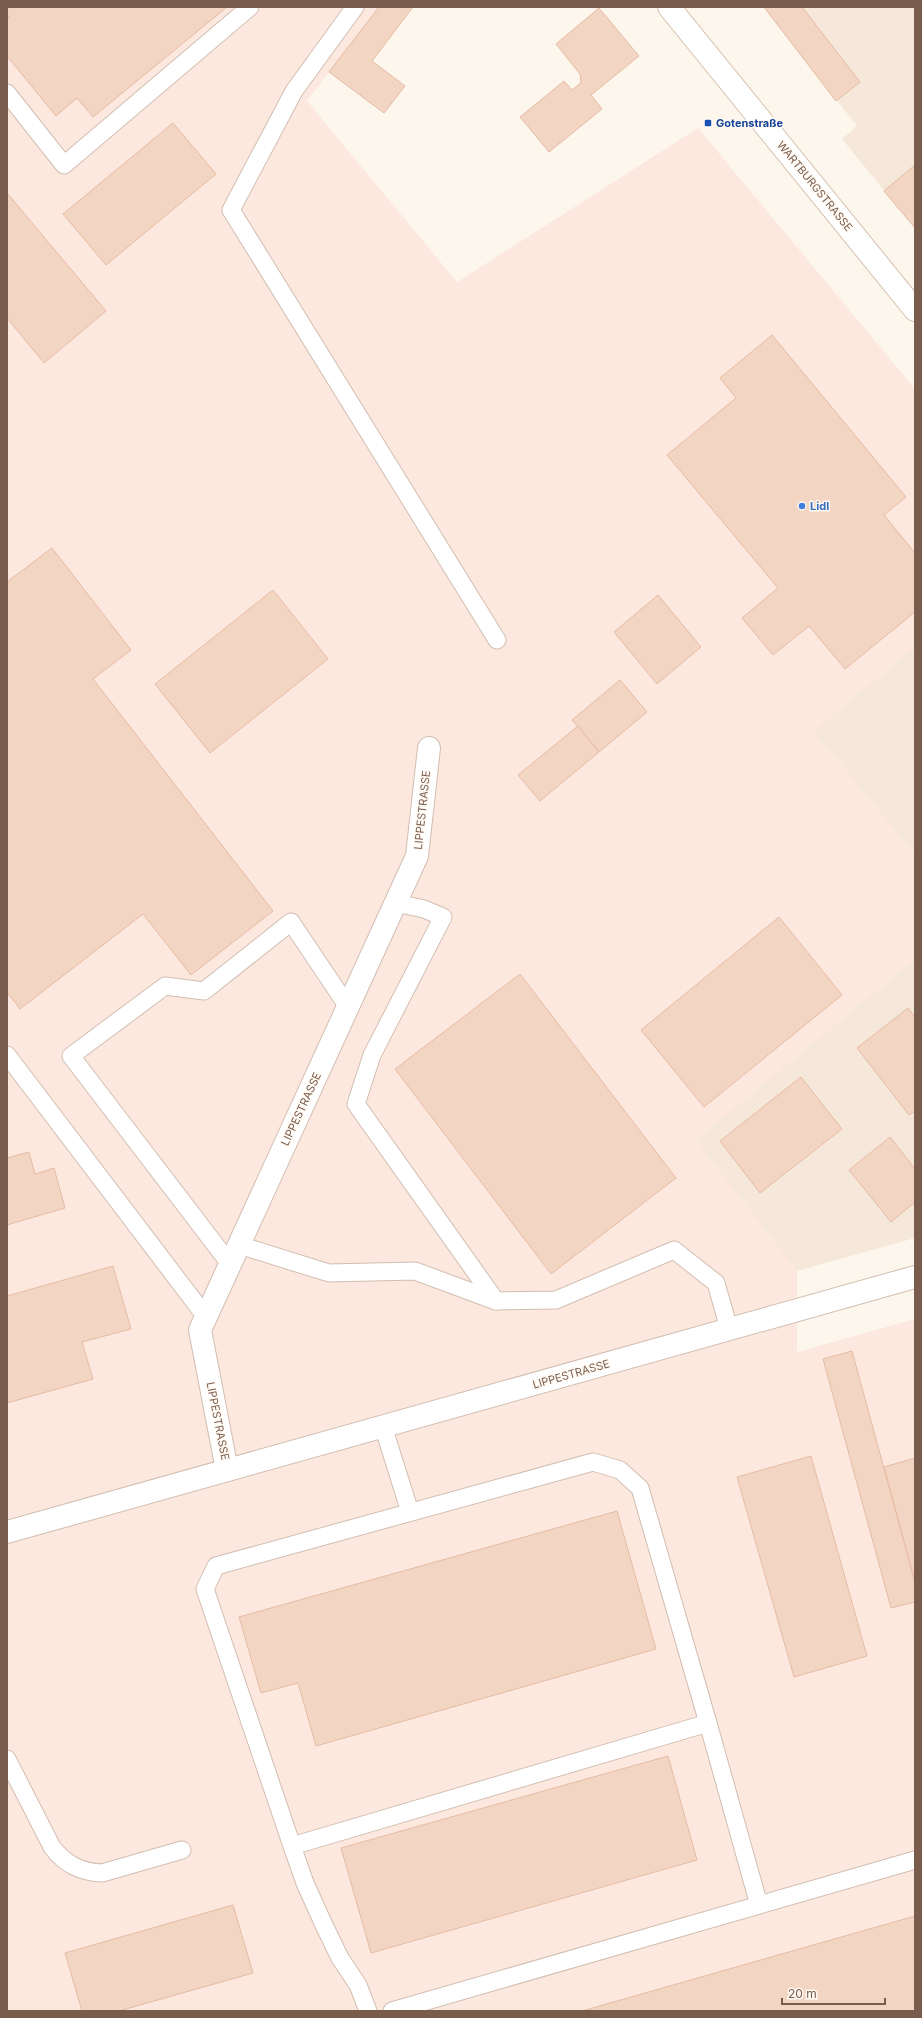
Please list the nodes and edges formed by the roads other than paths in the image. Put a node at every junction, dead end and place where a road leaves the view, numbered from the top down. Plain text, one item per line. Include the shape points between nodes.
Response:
1 (250, 7) edge
2 (355, 7) edge
3 (669, 7) edge
4 (7, 93) edge
5 (915, 309) edge
6 (497, 640) dead end
7 (428, 748) dead end
8 (396, 903) junction
9 (348, 1007) junction
10 (7, 1055) edge
11 (234, 1255) junction
12 (915, 1277) edge
13 (496, 1301) junction
14 (206, 1317) junction
15 (729, 1329) junction
16 (383, 1426) junction
17 (227, 1470) junction
18 (410, 1512) junction
19 (7, 1532) edge
20 (708, 1723) junction
21 (7, 1759) edge
22 (292, 1846) junction
23 (182, 1850) dead end
24 (915, 1860) edge
25 (759, 1905) junction
26 (368, 2011) edge
27 (392, 2011) edge

1 - 4 lane via 64,165
2 - 6 lane via 294,91 231,210
3 - 5 street, WARTBURGSTRASSE
7 - 8 street, LIPPESTRASSE via 417,856
8 - 9 street, LIPPESTRASSE
8 - 13 lane via 424,909 443,917 372,1055 356,1104
9 - 11 street, LIPPESTRASSE
9 - 11 lane via 291,922 204,991 165,986 71,1056
10 - 14 lane
11 - 13 lane via 329,1273 415,1271
11 - 14 street, LIPPESTRASSE
12 - 15 street, LIPPESTRASSE
13 - 15 lane via 556,1300 674,1250 716,1283
14 - 17 street, LIPPESTRASSE via 200,1330
15 - 16 street, LIPPESTRASSE
16 - 17 street, LIPPESTRASSE
16 - 18 lane
17 - 19 street, LIPPESTRASSE
18 - 20 lane via 593,1462 620,1470 640,1488
18 - 22 lane via 216,1566 205,1588
20 - 22 lane
20 - 25 lane
21 - 23 lane via 52,1847 69,1865 102,1873
22 - 26 lane via 323,1923 340,1958 358,1985
24 - 25 lane
25 - 27 lane

